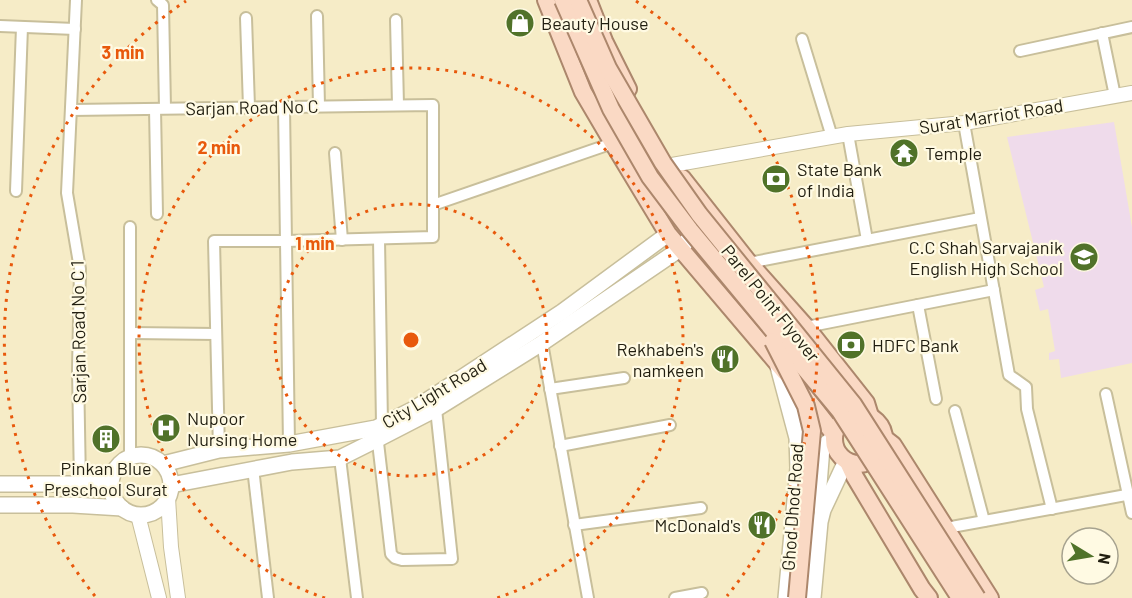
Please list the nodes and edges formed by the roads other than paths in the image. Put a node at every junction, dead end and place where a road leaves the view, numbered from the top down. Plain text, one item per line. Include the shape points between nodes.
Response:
1 (76, 0) edge
2 (157, 0) edge
3 (546, 0) edge
4 (563, 0) edge
5 (578, 0) edge
6 (588, 0) edge
7 (317, 16) dead end
8 (246, 18) dead end
9 (396, 20) dead end
10 (0, 26) edge
11 (22, 27) junction
12 (1132, 27) edge
13 (75, 29) junction
14 (1102, 33) junction
15 (802, 39) dead end
16 (1020, 51) dead end
17 (1132, 93) edge
18 (1115, 96) junction
19 (398, 105) junction
20 (319, 106) junction
21 (249, 107) junction
22 (284, 107) junction
23 (160, 109) junction
24 (71, 110) junction
25 (964, 123) junction
26 (848, 134) junction
27 (832, 137) junction
28 (613, 143) junction
29 (335, 153) dead end
30 (672, 165) junction
31 (16, 191) dead end
32 (433, 205) junction
33 (157, 214) dead end
34 (711, 214) junction
35 (981, 218) junction
36 (130, 227) dead end
37 (668, 234) junction
38 (379, 239) junction
39 (342, 240) junction
40 (867, 240) junction
41 (286, 241) junction
42 (680, 249) junction
43 (749, 263) junction
44 (994, 290) junction
45 (918, 305) junction
46 (760, 314) junction
47 (801, 322) junction
48 (131, 333) junction
49 (216, 334) junction
50 (542, 343) junction
51 (775, 360) junction
52 (624, 378) dead end
53 (550, 389) junction
54 (1106, 394) dead end
55 (936, 399) dead end
56 (436, 409) junction
57 (955, 411) dead end
58 (870, 416) junction
59 (669, 424) dead end
60 (379, 430) junction
61 (834, 436) junction
62 (884, 438) junction
63 (289, 444) junction
64 (560, 446) junction
65 (219, 450) junction
66 (130, 456) junction
67 (340, 458) junction
68 (847, 462) junction
69 (163, 464) junction
70 (253, 468) junction
71 (110, 481) junction
72 (0, 484) edge
73 (80, 484) junction
74 (170, 491) junction
75 (1130, 495) edge
76 (0, 505) edge
77 (122, 508) junction
78 (701, 508) dead end
79 (1052, 509) junction
80 (1132, 513) edge
81 (822, 514) junction
82 (138, 515) junction
83 (984, 521) junction
84 (574, 525) junction
85 (946, 528) junction
86 (702, 593) dead end
87 (922, 595) edge
88 (159, 598) edge
89 (178, 598) edge
90 (268, 598) edge
91 (357, 598) edge
92 (588, 598) edge
93 (675, 598) edge
94 (786, 598) edge
95 (797, 598) edge
96 (813, 598) edge
97 (960, 598) edge
98 (977, 598) edge
99 (990, 598) edge

1 - 13 street, Sarjan Road No C 1
2 - 23 street via 163,5
3 - 28 main road via 583,92
4 - 46 main road, Parel Point Flyover, bridge via 611,109 650,177
5 - 98 main road, Parel Point Flyover, bridge via 608,68 663,163 699,214 852,404
6 - 30 main road via 633,99
7 - 20 street
8 - 21 street
9 - 19 street
10 - 11 street
11 - 13 street
11 - 31 street
12 - 14 street
13 - 24 street, Sarjan Road No C 1
14 - 16 street
14 - 18 street
15 - 27 street
17 - 18 street, Surat Marriot Road
18 - 25 street, Surat Marriot Road
19 - 20 street, Sarjan Road No C
19 - 32 street, Sarjan Road No C via 432,105
20 - 22 street, Sarjan Road No C
21 - 22 street, Sarjan Road No C
21 - 23 street, Sarjan Road No C
22 - 41 street
23 - 24 street, Sarjan Road No C
23 - 33 street
24 - 73 street, Sarjan Road No C 1 via 67,193 80,269
25 - 26 street, Surat Marriot Road
25 - 35 street
26 - 27 street, Surat Marriot Road
26 - 40 street
27 - 30 street, Surat Marriot Road
28 - 32 street
28 - 37 main road
29 - 39 street
30 - 34 main road
32 - 38 street via 433,237
34 - 42 main road
34 - 43 main road
35 - 40 street
35 - 44 street
36 - 48 street
37 - 42 main road
37 - 60 main road, City Light Road via 562,312
38 - 39 street
38 - 60 street
39 - 41 street
40 - 43 street
41 - 49 street via 214,241
41 - 63 street
42 - 50 main road
42 - 51 main road
43 - 47 main road
44 - 45 street
44 - 79 street via 1009,375 1026,387 1027,409
45 - 47 street
45 - 55 street
46 - 95 main road, bridge via 806,406 812,431
46 - 97 main road, Parel Point Flyover, bridge via 840,411
47 - 51 main road
47 - 58 main road via 866,403
48 - 49 street
48 - 66 street
49 - 65 street
50 - 53 street
50 - 56 main road
51 - 61 main road
51 - 94 main road, Ghod Dhod Road via 798,452
52 - 53 street
53 - 64 street
54 - 75 street
56 - 60 main road
56 - 60 street via 452,559 402,560 392,554
57 - 83 street
58 - 61 main road via 849,415 837,426
58 - 62 main road via 879,422
59 - 64 street
60 - 63 main road, City Light Road
60 - 67 main road
61 - 68 main road via 836,450
61 - 81 main road via 822,447
62 - 68 main road via 873,460
62 - 85 main road via 893,445
63 - 65 main road, City Light Road
64 - 84 street
65 - 69 main road, City Light Road
66 - 69 main road via 148,455
66 - 71 main road via 117,466
67 - 70 main road
67 - 91 street
68 - 81 main road, Ghod Dhod Road
68 - 87 main road
69 - 74 main road via 170,477
70 - 74 main road
70 - 90 street
71 - 73 main road
71 - 77 main road via 112,496
72 - 73 main road
74 - 82 main road via 156,511
74 - 89 street via 171,547
75 - 79 street
75 - 80 street
76 - 77 main road
77 - 82 main road
78 - 84 street
79 - 83 street
81 - 96 main road, Ghod Dhod Road
82 - 88 street
83 - 85 street
84 - 92 street
85 - 99 main road
86 - 93 street

